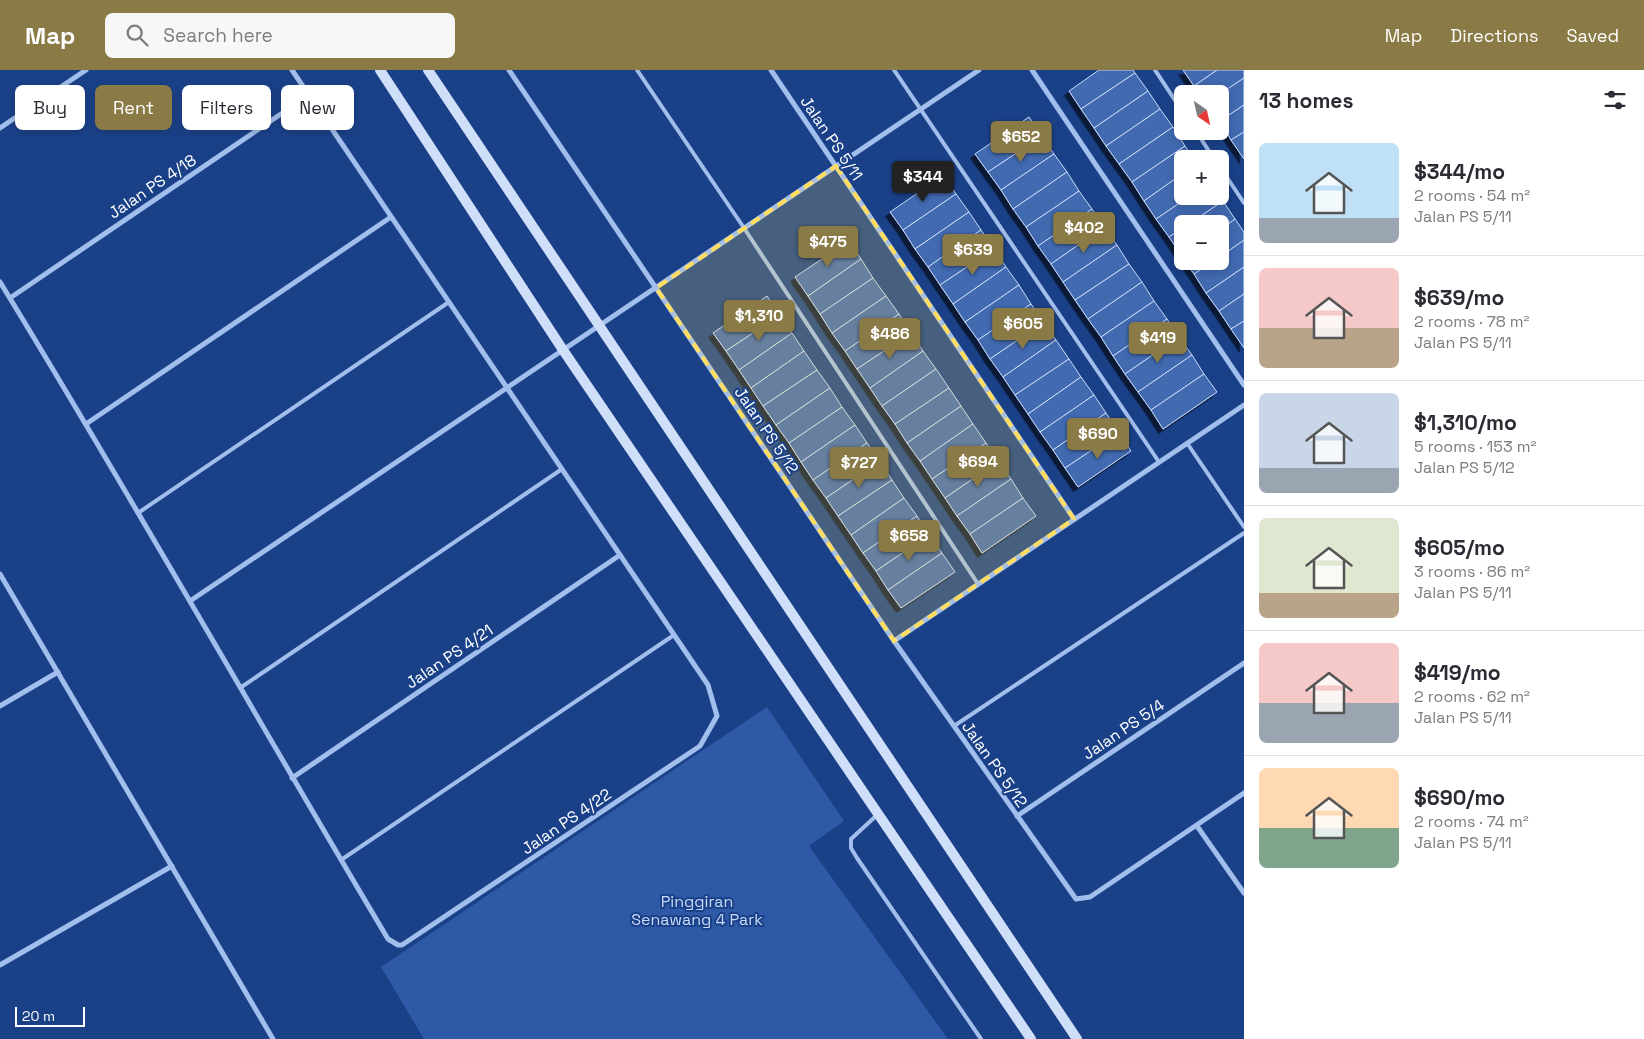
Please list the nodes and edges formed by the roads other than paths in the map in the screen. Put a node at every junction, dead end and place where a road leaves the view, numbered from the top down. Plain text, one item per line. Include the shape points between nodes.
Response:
1 (86, 70) edge
2 (292, 70) edge
3 (380, 70) edge
4 (428, 70) edge
5 (509, 70) edge
6 (637, 70) edge
7 (771, 70) edge
8 (894, 70) edge
9 (979, 70) edge
10 (1032, 70) edge
11 (1155, 70) edge
12 (302, 85) edge
13 (1174, 99) edge
14 (920, 109) junction
15 (281, 114) edge
16 (0, 128) edge
17 (333, 130) edge
18 (836, 166) junction
19 (1229, 180) edge
20 (1244, 203) edge
21 (391, 217) junction
22 (744, 228) junction
23 (0, 282) edge
24 (656, 288) junction
25 (10, 298) junction
26 (449, 302) junction
27 (600, 326) junction
28 (563, 350) junction
29 (1244, 385) edge
30 (506, 387) junction
31 (1244, 405) edge
32 (86, 424) junction
33 (1187, 443) junction
34 (1159, 462) junction
35 (562, 469) junction
36 (138, 513) junction
37 (1074, 519) junction
38 (1244, 527) edge
39 (1244, 533) edge
40 (620, 555) junction
41 (0, 574) edge
42 (978, 584) junction
43 (190, 601) junction
44 (674, 635) junction
45 (894, 641) junction
46 (1244, 663) edge
47 (58, 672) junction
48 (240, 688) junction
49 (0, 706) edge
50 (954, 726) junction
51 (292, 778) junction
52 (1244, 793) edge
53 (879, 813) junction
54 (1017, 816) junction
55 (1197, 826) junction
56 (341, 860) junction
57 (172, 866) junction
58 (1244, 893) edge
59 (0, 965) edge
60 (273, 1039) edge
61 (981, 1039) edge
62 (1031, 1039) edge
63 (1077, 1039) edge

1 - 16 street
2 - 12 street
3 - 28 street
4 - 27 street
5 - 24 street, Jalan PS 5/12
6 - 22 lane
7 - 18 street, Jalan PS 5/11
8 - 14 lane
9 - 14 street
10 - 29 street
11 - 13 lane
14 - 18 street
14 - 34 lane
15 - 25 street, Jalan PS 4/18
17 - 21 street
18 - 22 street
18 - 37 street, Jalan PS 5/11
19 - 20 lane
21 - 26 street
21 - 32 street
22 - 24 street
22 - 42 lane
23 - 25 street
24 - 27 street
24 - 45 street, Jalan PS 5/12
25 - 32 street
26 - 30 street
26 - 36 lane
27 - 28 street
27 - 63 street
28 - 30 street
28 - 53 street
30 - 35 street
30 - 43 street
31 - 33 street
32 - 36 street
33 - 34 street
33 - 38 lane
34 - 37 street
35 - 40 street
35 - 48 lane
36 - 43 street
37 - 42 street
39 - 50 lane
40 - 44 street
40 - 51 street, Jalan PS 4/21
41 - 47 street
42 - 45 street
43 - 48 street
44 - 56 lane
44 - 56 street, Jalan PS 4/22 via 708,685 717,716 700,746 402,945 388,939
45 - 50 street, Jalan PS 5/12
46 - 54 street, Jalan PS 5/4
47 - 49 street
47 - 57 street
48 - 51 street
50 - 54 street, Jalan PS 5/12
51 - 56 street
52 - 55 street
53 - 61 lane via 851,839 851,848
53 - 62 street
54 - 55 street, Jalan PS 5/12 via 1076,899 1090,897
55 - 58 street
57 - 59 street
57 - 60 street

